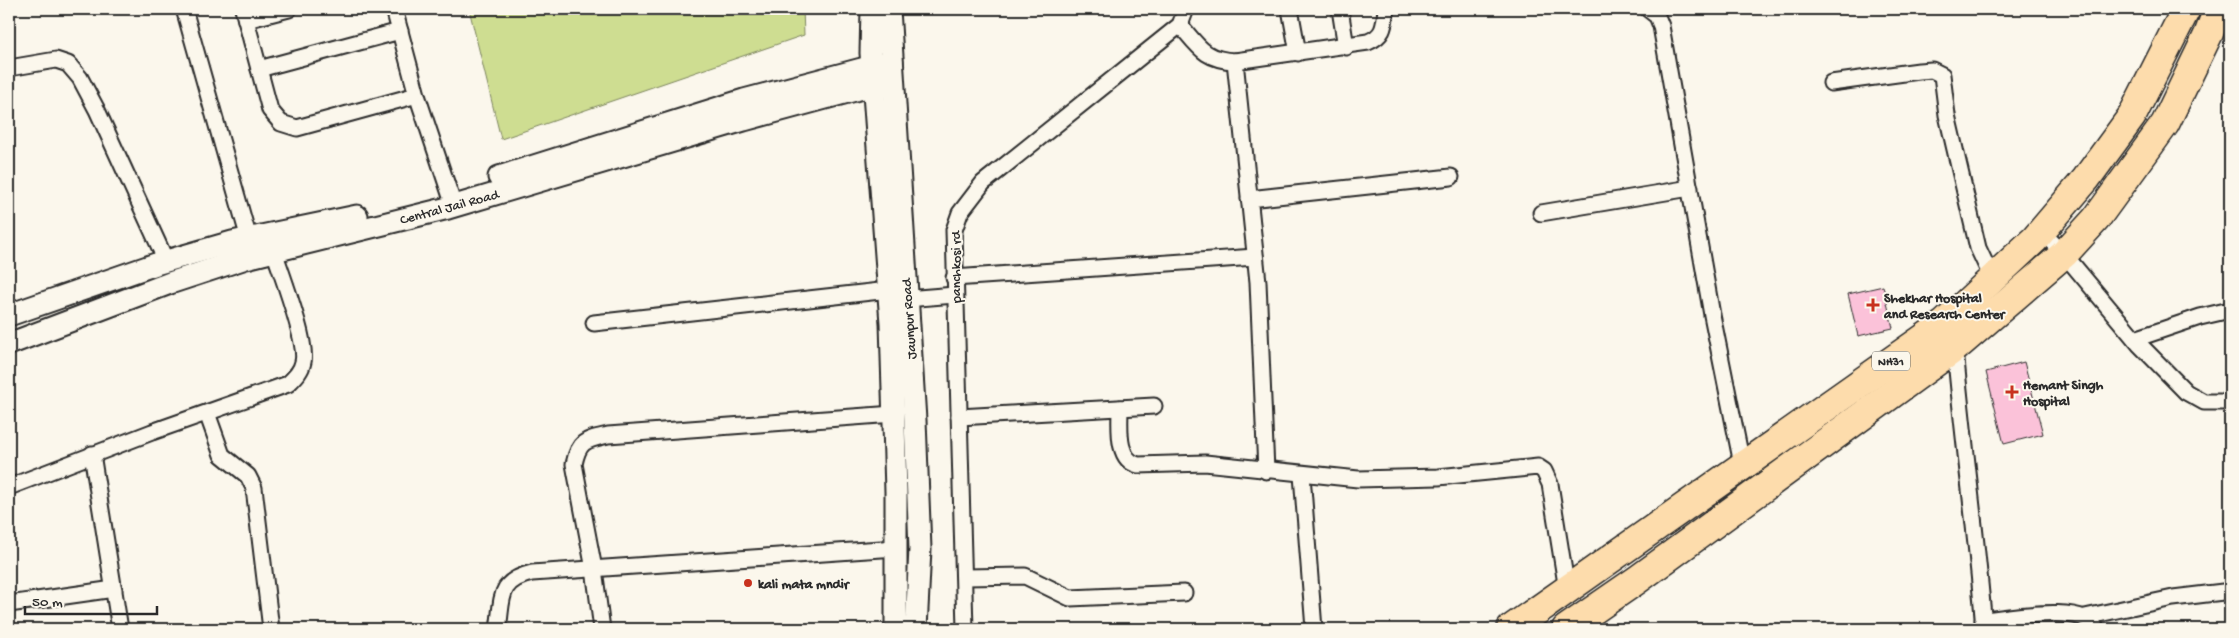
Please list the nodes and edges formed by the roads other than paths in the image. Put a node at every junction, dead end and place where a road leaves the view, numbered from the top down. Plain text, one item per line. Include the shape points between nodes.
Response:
1 (184, 9) edge
2 (289, 9) edge
3 (394, 9) edge
4 (872, 9) edge
5 (889, 9) edge
6 (1186, 9) edge
7 (1290, 9) edge
8 (1340, 9) edge
9 (1386, 9) edge
10 (1648, 9) edge
11 (2186, 9) edge
12 (2218, 9) edge
13 (245, 14) edge
14 (1180, 25) junction
15 (400, 31) junction
16 (1346, 46) junction
17 (1298, 53) junction
18 (1235, 62) junction
19 (9, 68) edge
20 (259, 69) junction
21 (883, 73) junction
22 (1831, 83) dead end
23 (417, 95) junction
24 (1451, 177) dead end
25 (1690, 188) junction
26 (451, 199) junction
27 (1249, 199) junction
28 (1541, 213) dead end
29 (2041, 231) junction
30 (249, 238) junction
31 (274, 251) junction
32 (2064, 254) junction
33 (1255, 257) junction
34 (166, 262) junction
35 (954, 278) junction
36 (1993, 280) junction
37 (898, 294) junction
38 (954, 294) junction
39 (2230, 310) edge
40 (9, 315) edge
41 (594, 324) dead end
42 (2135, 339) junction
43 (9, 344) edge
44 (1954, 348) junction
45 (1154, 406) dead end
46 (2230, 406) edge
47 (1120, 408) junction
48 (207, 413) junction
49 (894, 414) junction
50 (959, 418) junction
51 (92, 454) junction
52 (1742, 464) junction
53 (1266, 471) junction
54 (1302, 475) junction
55 (9, 487) edge
56 (896, 548) junction
57 (594, 569) junction
58 (965, 577) junction
59 (114, 589) junction
60 (1566, 590) junction
61 (2223, 592) dead end
62 (1184, 593) dead end
63 (9, 604) edge
64 (2085, 617) junction
65 (1983, 624) edge
66 (1572, 627) edge
67 (120, 629) edge
68 (271, 629) edge
69 (498, 629) edge
70 (602, 629) edge
71 (896, 629) edge
72 (916, 629) edge
73 (965, 629) edge
74 (1314, 629) edge
75 (1511, 629) edge
76 (2096, 629) edge

1 - 30 street
2 - 13 street
3 - 15 street
4 - 21 street, Jaunpur Road
5 - 21 street, Jaunpur Road
6 - 14 street
7 - 17 street
8 - 16 street
9 - 16 street via 1382,33 1368,42
10 - 25 street via 1661,26
11 - 29 highway, NH31 via 2132,116 2086,179
12 - 32 highway, NH31 via 2165,124 2096,220
13 - 20 street
14 - 18 street via 1206,54 1219,61
14 - 35 street, panchkosi rd via 983,183 960,213 954,230
15 - 20 street
15 - 23 street
16 - 17 street
17 - 18 street
18 - 27 street
19 - 34 street via 56,60 68,64 80,78
20 - 23 street via 270,110 280,123 297,128
21 - 26 street, Central Jail Road
21 - 37 street, Jaunpur Road
22 - 36 street via 1932,70 1942,76 1947,115 1978,248
23 - 26 street
24 - 27 street
25 - 28 street
25 - 52 street
26 - 30 street
26 - 31 street, Central Jail Road
27 - 33 street
29 - 32 street
29 - 36 highway, NH31
30 - 34 street
31 - 43 street, Central Jail Road via 170,283
31 - 48 street via 303,343 304,361 288,384
32 - 42 street
32 - 44 highway, NH31
33 - 35 street
33 - 53 street via 1262,334
34 - 40 street
35 - 38 street, panchkosi rd
36 - 52 highway, NH31 via 1944,324
37 - 38 street
37 - 41 street
37 - 49 street, Jaunpur Road
37 - 72 street, Jaunpur Road via 915,420 920,549
38 - 50 street, panchkosi rd
39 - 42 street
42 - 46 street via 2186,392 2204,402
44 - 65 street
44 - 66 highway, NH31
45 - 47 street
47 - 50 street
47 - 53 street via 1123,446 1130,463 1138,466 1205,463
48 - 51 street
48 - 68 street via 222,455 248,476 254,488
49 - 56 street, Jaunpur Road
49 - 57 street via 608,435 587,440 577,450 574,464
50 - 58 street, panchkosi rd
51 - 55 street
51 - 59 street
52 - 60 highway, NH31
53 - 54 street
54 - 60 street via 1358,479 1438,477 1538,467 1544,471 1550,484
54 - 74 street
56 - 57 street
56 - 71 street, Jaunpur Road
57 - 69 street via 532,572 510,581 504,590
57 - 70 street
58 - 62 street via 1025,576 1070,598
58 - 73 street, panchkosi rd
59 - 63 street
59 - 67 street
60 - 75 highway, NH31
61 - 64 street via 2173,598
64 - 65 street via 2067,613
64 - 76 street

